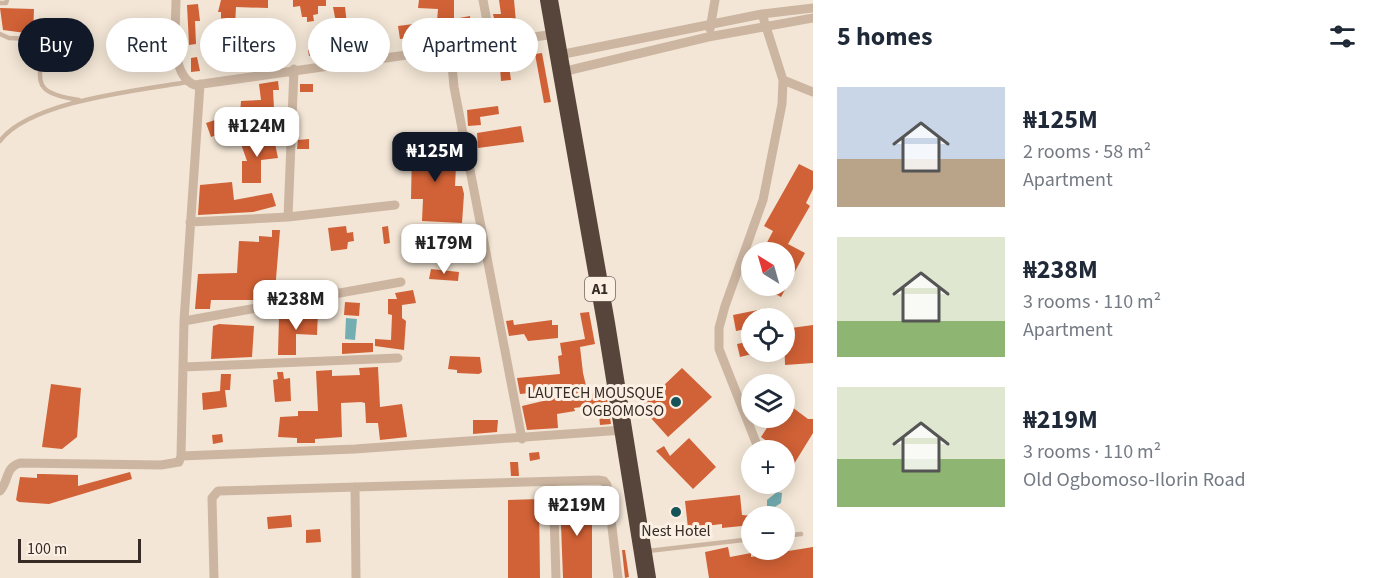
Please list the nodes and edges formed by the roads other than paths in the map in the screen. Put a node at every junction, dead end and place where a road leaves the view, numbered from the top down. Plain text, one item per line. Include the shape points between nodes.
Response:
1 (7, 0) edge
2 (176, 0) edge
3 (483, 0) edge
4 (549, 0) edge
5 (715, 0) edge
6 (0, 3) edge
7 (813, 8) edge
8 (762, 14) junction
9 (486, 18) edge
10 (813, 18) edge
11 (710, 24) junction
12 (765, 26) junction
13 (0, 34) edge
14 (555, 34) junction
15 (538, 36) edge
16 (708, 37) junction
17 (402, 54) edge
18 (560, 63) junction
19 (296, 69) edge
20 (275, 72) edge
21 (294, 72) edge
22 (453, 72) edge
23 (783, 80) junction
24 (188, 82) junction
25 (200, 84) junction
26 (813, 92) edge
27 (82, 100) junction
28 (0, 141) edge
29 (395, 205) dead end
30 (288, 217) junction
31 (190, 222) junction
32 (400, 282) dead end
33 (184, 321) junction
34 (398, 357) dead end
35 (183, 366) junction
36 (623, 430) junction
37 (522, 439) junction
38 (755, 440) edge
39 (182, 456) junction
40 (553, 483) junction
41 (355, 487) junction
42 (0, 491) edge
43 (801, 534) dead end
44 (795, 535) edge
45 (741, 540) edge
46 (643, 552) junction
47 (214, 578) edge
48 (356, 578) edge
49 (556, 578) edge
50 (618, 578) edge
51 (647, 578) edge

1 - 6 lane
2 - 24 street via 177,65
3 - 9 street
4 - 14 highway, A1
5 - 11 street
7 - 8 street
8 - 11 street
8 - 12 street
10 - 12 street
11 - 16 street
11 - 18 street
12 - 16 street
12 - 23 street
13 - 27 lane via 34,39 39,78 48,93
14 - 15 street
14 - 18 highway, A1
16 - 18 street
17 - 19 street
18 - 36 highway, A1
20 - 25 street
21 - 30 street
22 - 37 street
23 - 26 street
23 - 38 street via 763,200 719,328 719,349
24 - 25 street
24 - 27 lane
25 - 31 street
27 - 28 lane via 22,123
29 - 30 street
30 - 31 street
31 - 33 street
32 - 33 street
33 - 35 street
34 - 35 street
35 - 39 street
36 - 37 street
36 - 46 highway, A1
37 - 39 street
39 - 42 street via 175,465 20,463 9,470
40 - 41 street
40 - 49 street
40 - 50 street via 598,480 607,485
41 - 47 street via 218,491 212,498
41 - 48 street
43 - 44 lane
45 - 46 lane
46 - 51 highway, A1

